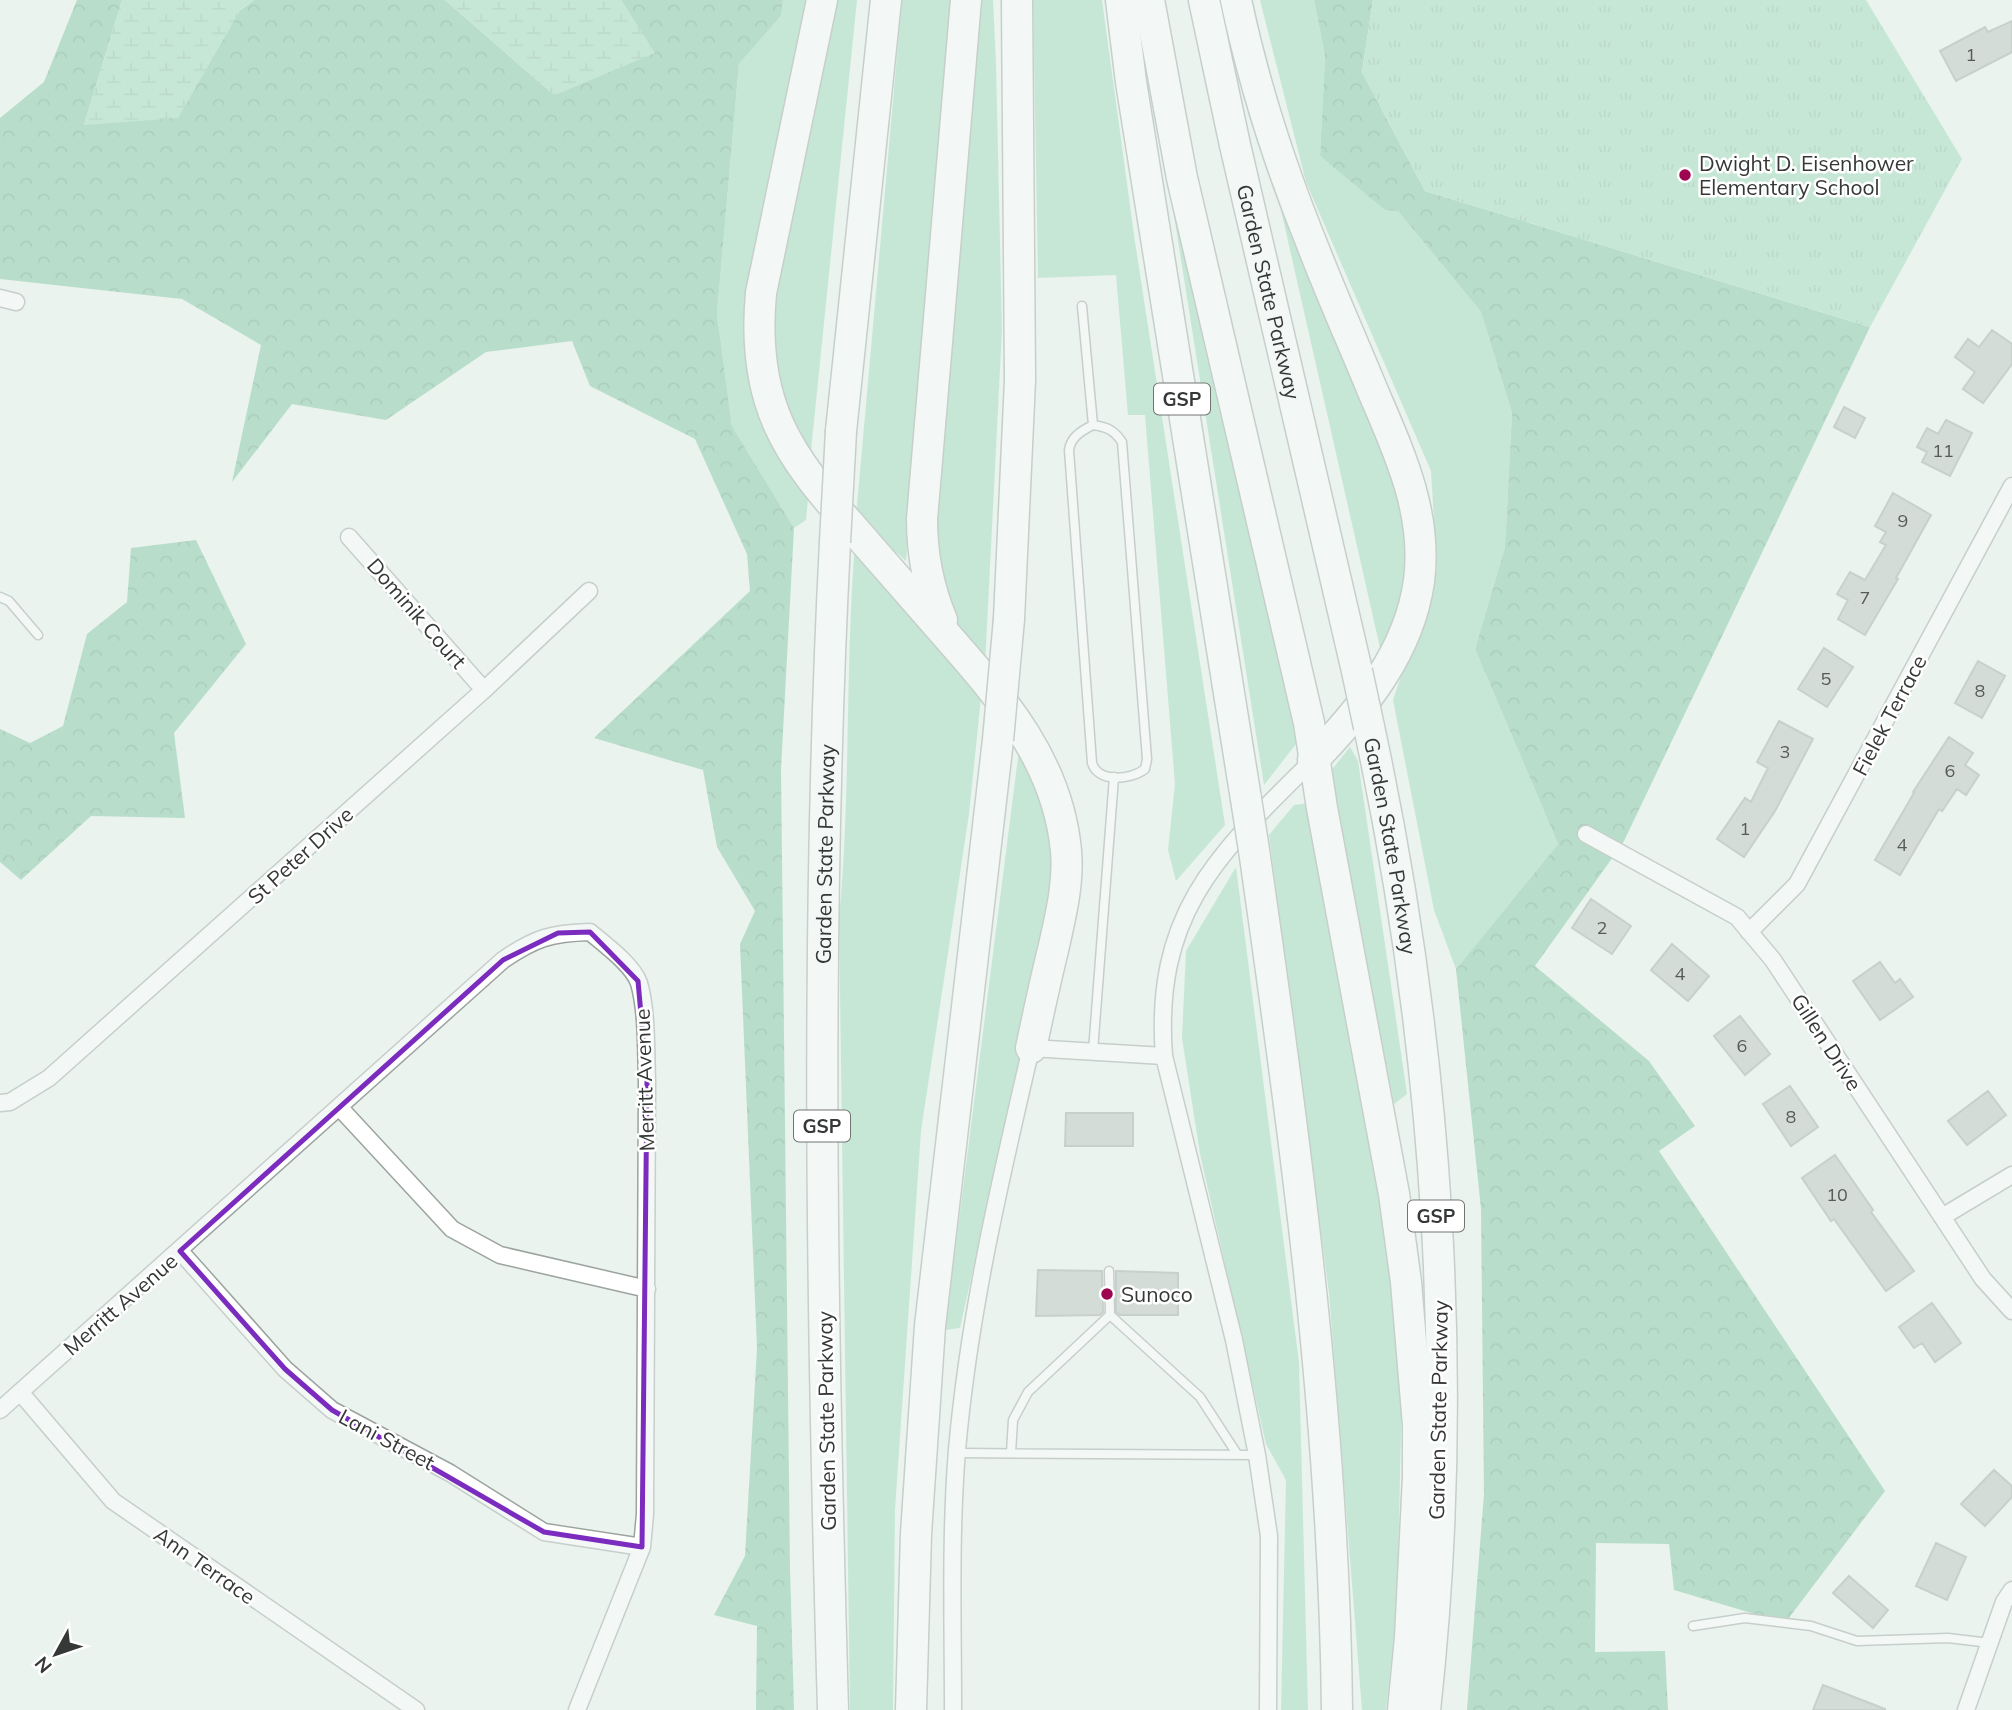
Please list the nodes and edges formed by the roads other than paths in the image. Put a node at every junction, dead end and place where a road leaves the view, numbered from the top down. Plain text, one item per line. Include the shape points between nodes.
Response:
1 (822, 0) edge
2 (886, 0) edge
3 (966, 0) edge
4 (1017, 0) edge
5 (1121, 0) edge
6 (1149, 0) edge
7 (1204, 0) edge
8 (1236, 0) edge
9 (1082, 306) dead end
10 (1093, 425) junction
11 (2012, 486) edge
12 (349, 537) dead end
13 (589, 591) dead end
14 (0, 597) edge
15 (38, 635) dead end
16 (951, 640) junction
17 (485, 690) junction
18 (1313, 760) junction
19 (1114, 777) junction
20 (1586, 834) dead end
21 (1749, 932) junction
22 (1031, 1048) junction
23 (1093, 1051) junction
24 (1164, 1056) junction
25 (0, 1103) edge
26 (340, 1108) junction
27 (2012, 1175) edge
28 (1942, 1217) junction
29 (180, 1251) junction
30 (1109, 1271) dead end
31 (647, 1289) junction
32 (2012, 1311) edge
33 (1110, 1315) junction
34 (20, 1392) junction
35 (0, 1410) edge
36 (957, 1453) junction
37 (1011, 1453) junction
38 (1237, 1454) junction
39 (1257, 1455) junction
40 (642, 1547) junction
41 (2012, 1590) edge
42 (1693, 1626) dead end
43 (1990, 1643) junction
44 (416, 1710) edge
45 (578, 1710) edge
46 (832, 1710) edge
47 (911, 1710) edge
48 (953, 1710) edge
49 (1268, 1710) edge
50 (1337, 1710) edge
51 (1404, 1710) edge
52 (1425, 1710) edge
53 (1966, 1710) edge

1 - 16 highway via 761,293 759,333 765,380 777,423 801,464
2 - 46 highway, Garden State Parkway / GSP, bridge via 841,431 825,791 822,1048
3 - 16 highway via 922,519 928,578
4 - 47 highway, bridge via 1020,368 1009,619 930,1326 916,1534
5 - 50 highway, GSP, bridge via 1283,1055 1313,1316 1330,1536
6 - 18 highway via 1182,178 1302,691
7 - 52 highway, Garden State Parkway / GSP, bridge via 1369,727 1396,863 1416,1002 1439,1265 1439,1487
8 - 18 highway via 1284,173 1408,477 1421,539 1414,606 1392,662
9 - 10 lane
10 - 19 lane via 1070,442 1069,450 1092,763 1094,771
10 - 19 lane via 1107,428 1122,442 1147,759 1139,773
11 - 21 street, Fielek Terrace via 1797,884
12 - 17 street, Dominik Court
13 - 17 street, St Peter Drive
14 - 15 lane via 9,601
16 - 22 highway via 1000,696 1034,747 1049,779 1064,833 1061,913
17 - 25 street, St Peter Drive via 48,1078 10,1102
18 - 24 street via 1232,843 1191,901 1168,967 1162,1012
18 - 51 highway via 1394,1194 1407,1294 1418,1476
19 - 23 lane
20 - 21 street, Gillen Drive via 1737,917
21 - 28 street, Gillen Drive via 1773,960
22 - 23 street
22 - 36 street via 979,1283
23 - 24 street
24 - 39 street via 1234,1340
26 - 29 street, Merritt Avenue
26 - 31 street via 452,1229 500,1255
26 - 31 street, Merritt Avenue via 503,960 526,944 558,933 590,932 615,952 638,981 645,1024
27 - 28 street
28 - 32 street, Gillen Drive via 1983,1279
29 - 34 street, Merritt Avenue
29 - 40 street, Lani Street via 285,1369 332,1410 450,1473 544,1532
30 - 33 lane
31 - 40 street, Merritt Avenue
33 - 37 lane via 1028,1392 1013,1420
33 - 38 lane via 1200,1397
34 - 35 street, Merritt Avenue
34 - 44 street, Ann Terrace via 113,1502
36 - 37 lane
36 - 48 street
37 - 38 lane
38 - 39 lane
39 - 49 street via 1269,1536
40 - 45 street, Merritt Avenue
41 - 43 street
42 - 43 lane via 1745,1618 1811,1626 1857,1641
43 - 53 street

